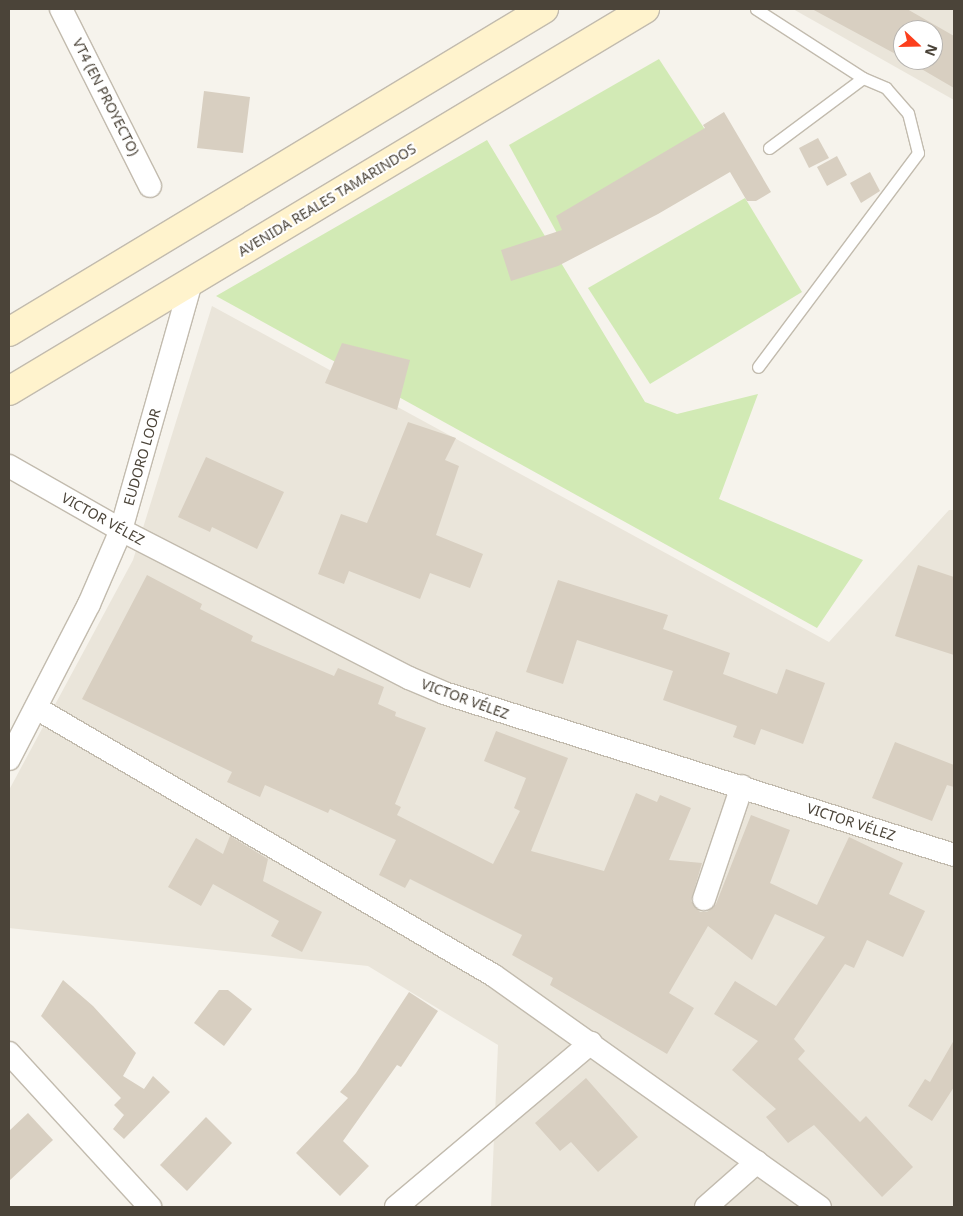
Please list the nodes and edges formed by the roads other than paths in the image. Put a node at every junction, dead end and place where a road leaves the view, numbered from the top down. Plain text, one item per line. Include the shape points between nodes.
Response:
1 (61, 9) edge
2 (544, 9) edge
3 (645, 9) edge
4 (756, 9) edge
5 (863, 78) junction
6 (769, 148) dead end
7 (150, 186) dead end
8 (190, 283) junction
9 (9, 332) edge
10 (758, 367) dead end
11 (9, 391) edge
12 (9, 466) edge
13 (121, 530) junction
14 (36, 708) junction
15 (9, 759) edge
16 (742, 786) junction
17 (954, 855) edge
18 (704, 899) dead end
19 (591, 1043) junction
20 (9, 1053) edge
21 (757, 1162) junction
22 (150, 1207) edge
23 (396, 1207) edge
24 (706, 1207) edge
25 (820, 1207) edge

1 - 7 street, VT4 (EN PROYECTO)
2 - 9 main road
3 - 8 main road, AVENIDA REALES TAMARINDOS
4 - 5 lane
5 - 6 lane
5 - 10 lane via 886,88 908,113 918,153
8 - 11 main road, AVENIDA REALES TAMARINDOS
8 - 13 street, EUDORO LOOR
12 - 13 street, VICTOR VÉLEZ
13 - 14 street, EUDORO LOOR via 89,604
13 - 16 street, VICTOR VÉLEZ via 426,686 504,714
14 - 15 street, EUDORO LOOR
14 - 19 street via 493,975
16 - 17 street, VICTOR VÉLEZ
16 - 18 street
19 - 21 street
19 - 23 street
20 - 22 street
21 - 24 street
21 - 25 street

